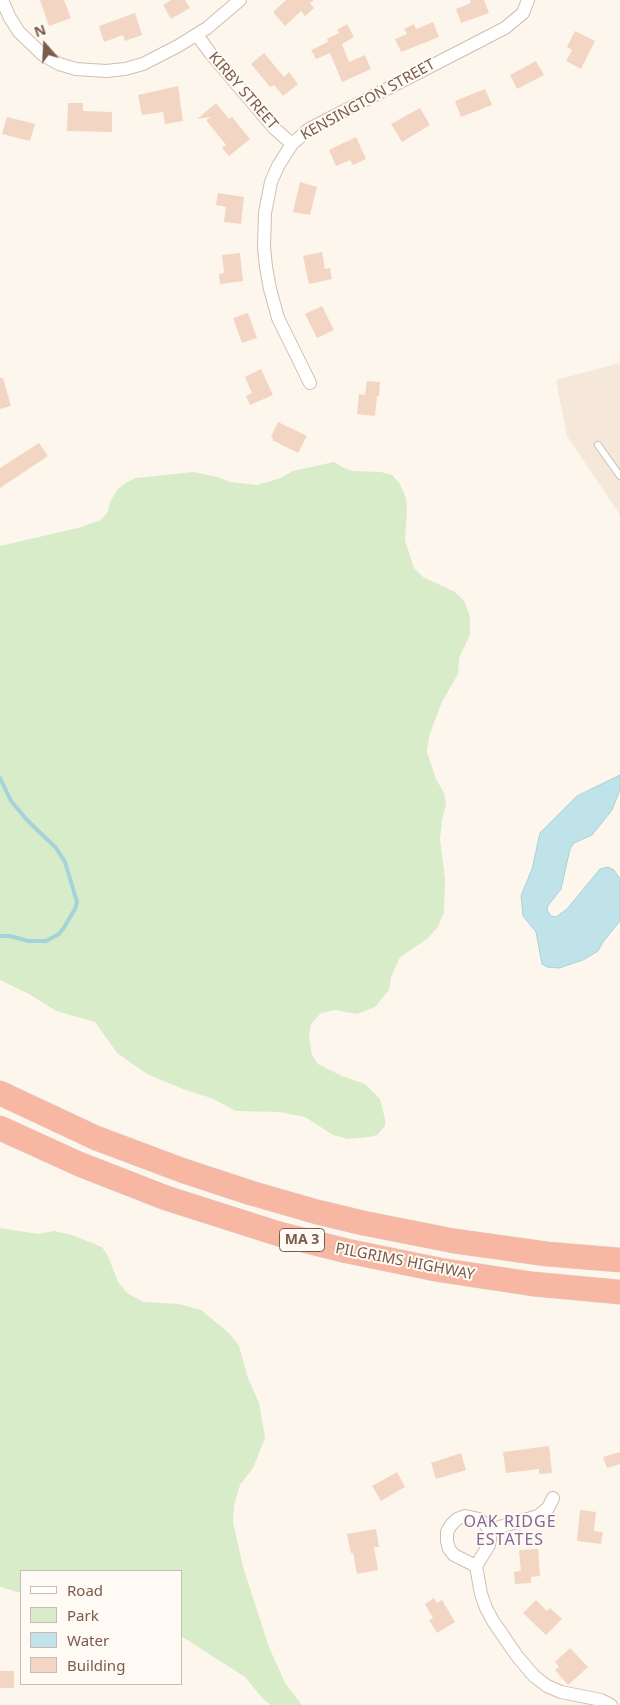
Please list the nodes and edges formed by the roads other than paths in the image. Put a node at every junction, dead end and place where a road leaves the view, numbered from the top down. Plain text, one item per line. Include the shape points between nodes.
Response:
1 (2, 0) edge
2 (240, 0) edge
3 (528, 0) edge
4 (197, 35) junction
5 (292, 144) junction
6 (310, 383) dead end
7 (598, 445) dead end
8 (620, 476) edge
9 (0, 1079) edge
10 (0, 1093) edge
11 (0, 1128) edge
12 (0, 1140) edge
13 (140, 1155) junction
14 (145, 1190) junction
15 (620, 1260) edge
16 (620, 1292) edge
17 (553, 1498) dead end
18 (489, 1530) junction
19 (476, 1566) junction
20 (612, 1705) edge

1 - 4 street via 14,25 36,50 59,64 86,70 134,68
2 - 4 street
3 - 5 street, KENSINGTON STREET via 523,13 512,23 316,125
4 - 5 street, KIRBY STREET via 274,128
5 - 6 street, KENSINGTON STREET via 278,166 268,192 264,224 265,257 275,310
7 - 8 lane
9 - 13 highway via 76,1124
10 - 13 highway, MA 3
11 - 14 highway, PILGRIMS HIGHWAY / MA 3
12 - 14 highway
13 - 15 highway, PILGRIMS HIGHWAY / MA 3 via 272,1200 393,1230 515,1250
14 - 16 highway, PILGRIMS HIGHWAY / MA 3 via 278,1234 378,1258 495,1279
17 - 18 street via 548,1508 538,1516
18 - 19 street via 489,1545
18 - 19 street via 482,1521 469,1516 454,1522 447,1532 452,1552
19 - 20 street via 486,1608 528,1670 554,1689

